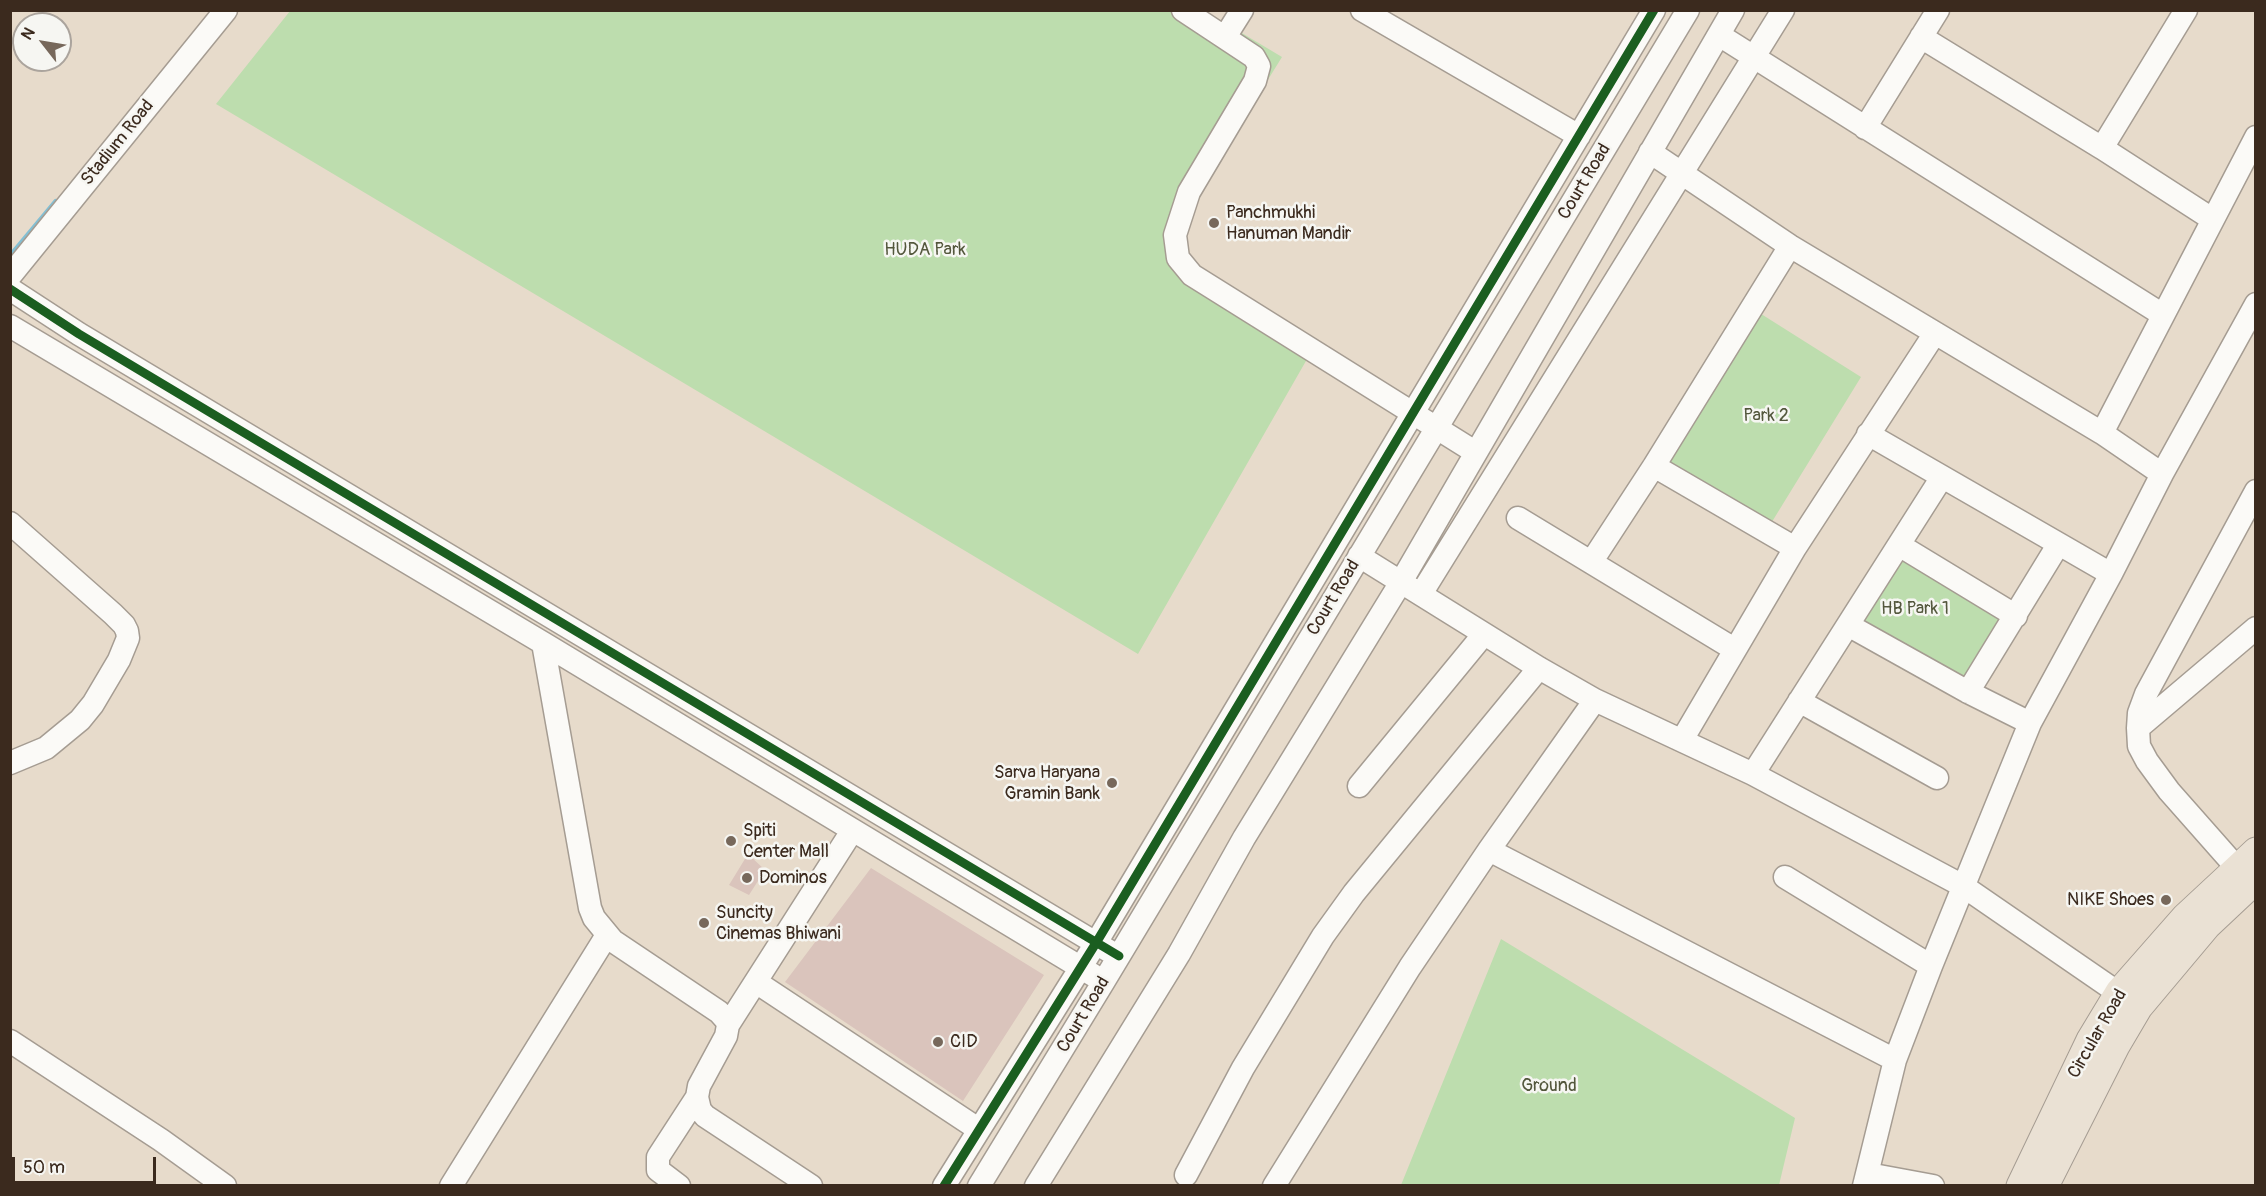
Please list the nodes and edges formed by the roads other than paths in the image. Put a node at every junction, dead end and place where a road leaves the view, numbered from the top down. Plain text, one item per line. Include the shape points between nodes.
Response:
1 (226, 10) edge
2 (1183, 10) edge
3 (1242, 10) edge
4 (1362, 10) edge
5 (1654, 10) edge
6 (1688, 10) edge
7 (1733, 10) edge
8 (1782, 10) edge
9 (1938, 10) edge
10 (2186, 10) edge
11 (1719, 35) junction
12 (1225, 37) junction
13 (1921, 37) junction
14 (1754, 57) junction
15 (1865, 128) junction
16 (1579, 136) junction
17 (2256, 137) edge
18 (2102, 148) junction
19 (1650, 152) junction
20 (1681, 173) junction
21 (2212, 219) junction
22 (1790, 246) junction
23 (10, 276) edge
24 (10, 289) edge
25 (2256, 304) edge
26 (2163, 315) junction
27 (10, 326) edge
28 (1935, 333) junction
29 (1412, 414) junction
30 (1436, 429) junction
31 (2102, 433) junction
32 (1868, 434) junction
33 (1475, 452) junction
34 (1654, 466) junction
35 (2162, 474) junction
36 (1942, 477) junction
37 (2256, 491) edge
38 (1518, 518) dead end
39 (10, 523) edge
40 (2249, 523) edge
41 (1899, 544) junction
42 (2058, 545) junction
43 (1795, 548) junction
44 (1359, 556) junction
45 (1592, 561) junction
46 (2111, 574) junction
47 (1401, 582) junction
48 (1420, 594) junction
49 (2016, 615) junction
50 (1848, 625) junction
51 (2256, 627) edge
52 (1485, 634) junction
53 (543, 643) junction
54 (1734, 649) junction
55 (1539, 668) junction
56 (1968, 692) junction
57 (1596, 700) junction
58 (1799, 701) junction
59 (2030, 723) junction
60 (2138, 728) junction
61 (1682, 740) junction
62 (10, 763) edge
63 (1754, 774) junction
64 (1937, 778) dead end
65 (1359, 786) dead end
66 (852, 831) junction
67 (1489, 850) junction
68 (2249, 866) edge
69 (1785, 877) dead end
70 (1963, 886) junction
71 (607, 935) junction
72 (1096, 943) junction
73 (1119, 956) junction
74 (1931, 966) junction
75 (1081, 968) junction
76 (1104, 981) junction
77 (756, 982) junction
78 (2129, 999) junction
79 (729, 1025) junction
80 (10, 1041) edge
81 (1895, 1060) junction
82 (697, 1097) junction
83 (978, 1129) junction
84 (1186, 1174) dead end
85 (1866, 1180) edge
86 (225, 1185) edge
87 (451, 1185) edge
88 (679, 1185) edge
89 (811, 1185) edge
90 (944, 1185) edge
91 (979, 1185) edge
92 (1036, 1185) edge
93 (1274, 1185) edge
94 (1933, 1185) edge
95 (2020, 1185) edge
96 (2045, 1185) edge

1 - 23 street, Stadium Road
2 - 12 street
3 - 12 street
4 - 16 street
5 - 16 street
6 - 30 street, Court Road
7 - 11 street
8 - 14 street
9 - 13 street
10 - 18 street
11 - 14 street
11 - 19 street
12 - 29 street via 1258,61 1258,75 1189,192 1175,235 1178,258 1192,275
13 - 15 street
13 - 18 street
14 - 15 street
14 - 20 street
15 - 26 street
16 - 29 street
17 - 21 street
18 - 21 street
19 - 20 street
19 - 33 street
20 - 22 street
20 - 48 street
21 - 26 street
22 - 28 street
22 - 34 street
24 - 72 street
25 - 35 street
26 - 31 street
27 - 53 street
28 - 31 street
28 - 32 street
29 - 30 street
29 - 72 street
30 - 33 street
30 - 44 street, Court Road
31 - 35 street
32 - 36 street
32 - 43 street
33 - 47 street
34 - 43 street
34 - 45 street
35 - 46 street
36 - 41 street
36 - 42 street
37 - 40 street
38 - 45 street
39 - 62 street via 113,614 124,625 128,638 119,660 80,720 46,748
40 - 60 street via 2146,693
41 - 49 street
41 - 50 street
42 - 46 street
42 - 49 street
43 - 54 street
44 - 47 street
44 - 73 street, Court Road
45 - 54 street
46 - 59 street
47 - 48 street
47 - 92 street
48 - 52 street
49 - 56 street
50 - 56 street
50 - 58 street
51 - 60 street
52 - 55 street
52 - 65 street
53 - 66 street
53 - 71 street via 590,908
54 - 61 street
55 - 57 street
55 - 84 street via 1323,936 1243,1068
56 - 59 street
57 - 61 street
57 - 67 street
58 - 63 street
58 - 64 street
59 - 70 street
60 - 68 street via 2139,746 2146,761 2169,791
61 - 63 street
63 - 70 street
66 - 75 street
66 - 77 street
67 - 81 street
67 - 93 street via 1410,967
68 - 78 main road via 2207,926
69 - 74 street
70 - 74 street
70 - 78 street
71 - 79 street via 719,1012
71 - 87 street
72 - 73 street
72 - 75 street
73 - 76 street, Court Road
74 - 81 street
75 - 76 street
75 - 83 street
76 - 91 street, Court Road
77 - 79 street
77 - 83 street
78 - 95 main road, Circular Road via 2090,1040
78 - 96 main road via 2116,1046
79 - 82 street
80 - 86 street
81 - 85 street
82 - 88 street via 656,1164 663,1175
82 - 89 street via 705,1116
83 - 90 street
85 - 94 street

